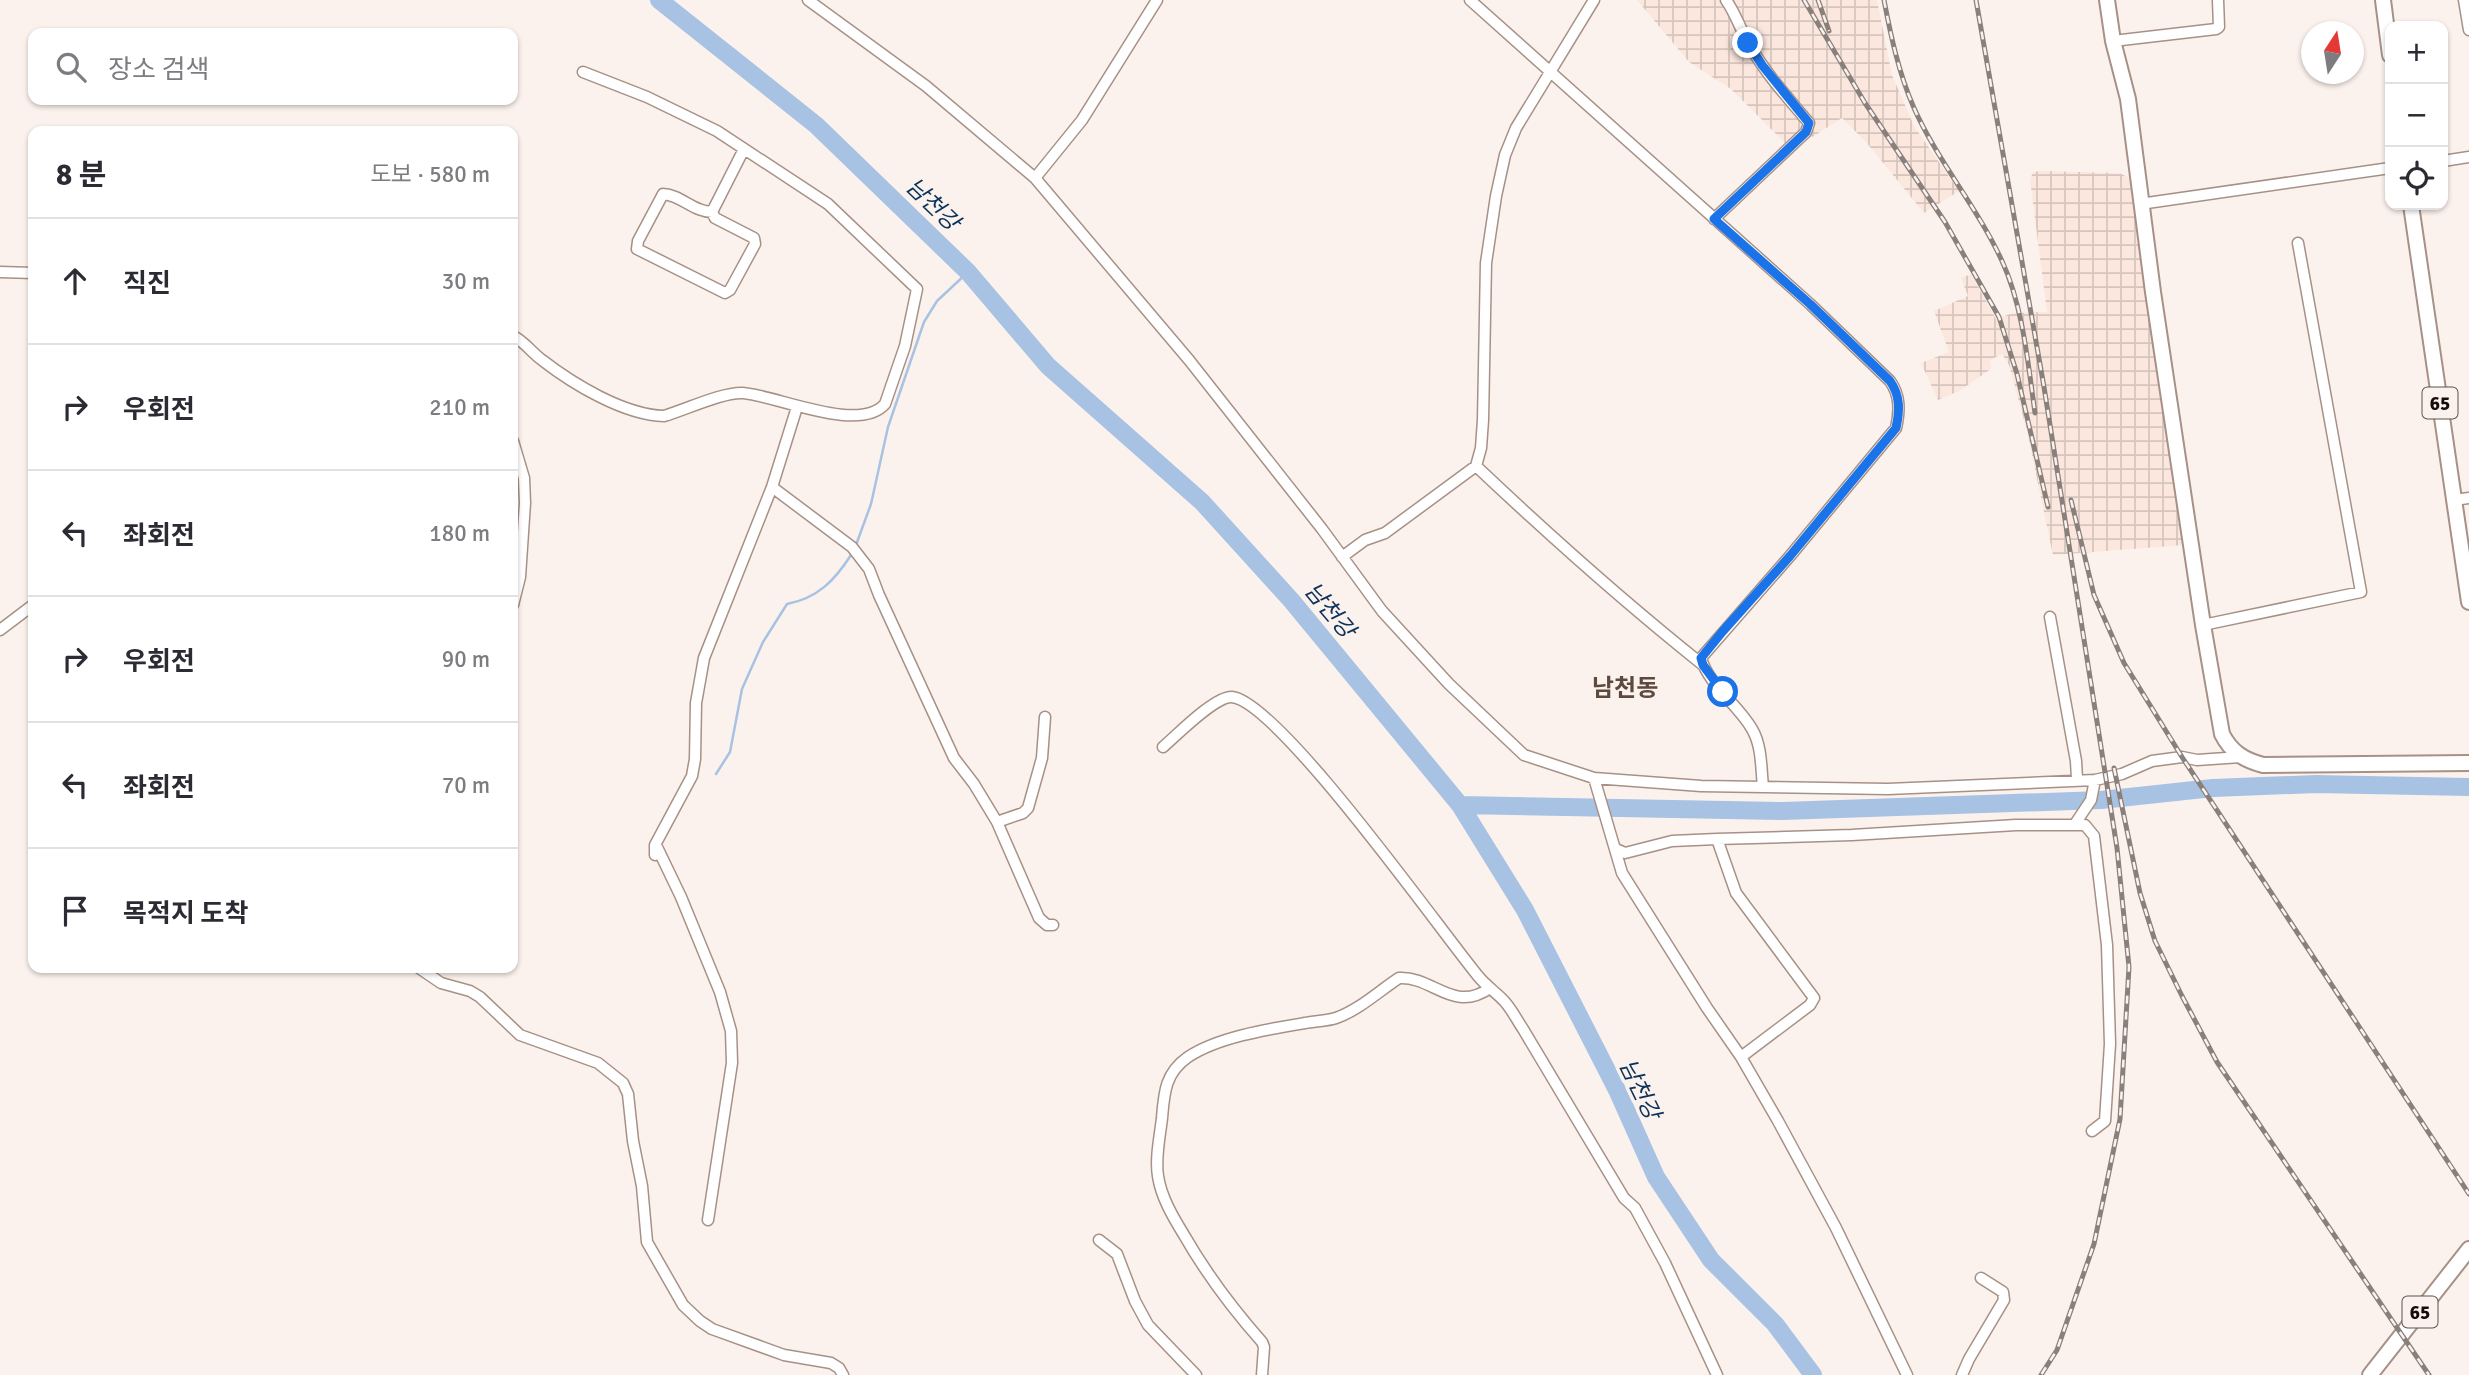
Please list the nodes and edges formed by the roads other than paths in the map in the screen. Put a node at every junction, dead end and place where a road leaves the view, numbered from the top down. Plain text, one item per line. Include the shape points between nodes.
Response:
1 (808, 0) edge
2 (1157, 0) edge
3 (1470, 0) edge
4 (1593, 0) edge
5 (1726, 0) edge
6 (2107, 0) edge
7 (2218, 0) edge
8 (2383, 0) edge
9 (2464, 0) edge
10 (2468, 13) edge
11 (2386, 21) edge
12 (2469, 30) edge
13 (2113, 41) junction
14 (583, 72) dead end
15 (1549, 72) junction
16 (744, 149) junction
17 (2469, 156) edge
18 (2448, 159) edge
19 (2385, 169) edge
20 (1035, 178) junction
21 (2140, 204) junction
22 (2412, 210) edge
23 (712, 212) junction
24 (1714, 219) junction
25 (2298, 243) dead end
26 (0, 272) edge
27 (28, 273) edge
28 (518, 338) edge
29 (797, 407) junction
30 (518, 458) edge
31 (1476, 466) junction
32 (772, 487) junction
33 (2462, 499) edge
34 (1342, 557) junction
35 (518, 585) edge
36 (2469, 602) edge
37 (28, 609) edge
38 (2050, 617) dead end
39 (2203, 625) junction
40 (0, 630) edge
41 (1703, 665) junction
42 (1045, 717) dead end
43 (1163, 747) dead end
44 (2241, 757) junction
45 (2469, 763) edge
46 (1594, 778) junction
47 (2077, 779) junction
48 (2095, 780) junction
49 (1763, 787) junction
50 (997, 822) junction
51 (2075, 824) junction
52 (1717, 839) junction
53 (1616, 849) junction
54 (1054, 925) dead end
55 (427, 973) edge
56 (1490, 988) junction
57 (1741, 1057) junction
58 (2092, 1131) dead end
59 (708, 1220) dead end
60 (1099, 1240) dead end
61 (2469, 1249) edge
62 (1982, 1278) dead end
63 (843, 1375) edge
64 (1196, 1375) edge
65 (1262, 1375) edge
66 (1717, 1375) edge
67 (1908, 1375) edge
68 (1962, 1375) edge
69 (2370, 1375) edge

1 - 20 street via 939,96
2 - 20 street via 1082,120
3 - 15 street
4 - 15 street
5 - 24 street via 1762,65 1809,123 1806,132
6 - 13 main road
7 - 13 street via 2216,29
8 - 11 main road
9 - 10 street
10 - 12 street
13 - 21 main road via 2128,99
14 - 16 street via 658,102
15 - 24 street
15 - 31 street via 1516,128 1496,196 1486,263 1483,420
16 - 23 street
16 - 29 street via 828,204 917,289 898,371 880,409 838,414
17 - 18 street
19 - 21 street
20 - 34 street via 1189,360
21 - 39 main road
22 - 33 main road, 65
23 - 23 street via 715,218 754,238 755,244 725,293 638,249 663,194
24 - 41 street via 1890,381 1897,391 1899,415 1896,428 1701,658
25 - 39 street via 2361,592
26 - 27 street
28 - 29 street via 582,387 609,402 653,415 664,416 739,393
29 - 32 street
30 - 35 street via 525,502
31 - 34 street via 1385,533 1365,540
31 - 41 street via 1625,602
32 - 50 street via 852,547 869,569 954,758
32 - 59 street via 704,659 692,776 655,850 663,855 720,992 731,1031 732,1063
33 - 36 main road, 65
34 - 46 street via 1382,611 1449,684 1524,755
37 - 40 street
38 - 47 street
39 - 44 main road via 2222,734
41 - 49 street via 1752,728
42 - 50 street via 1042,758 1028,808
43 - 56 street via 1224,699 1241,701 1267,718 1359,822
44 - 45 main road via 2277,766
44 - 48 street via 2152,761
46 - 49 street
46 - 53 street
47 - 48 street
47 - 49 street via 1888,789
48 - 51 street via 2091,800
50 - 54 street via 1039,918
51 - 52 street
51 - 58 street via 2085,825 2094,836 2107,945 2110,1044 2105,1121
52 - 53 street via 1672,841 1626,853
52 - 57 street via 1736,893 1814,998
53 - 57 street via 1622,873 1639,903
55 - 63 street via 480,997 520,1035 598,1063 623,1083 647,1242 683,1306 699,1321 730,1336 784,1355 831,1363
56 - 65 street via 1476,995 1453,996 1417,980 1399,978 1348,1013 1237,1037 1189,1056 1168,1078 1157,1175 1161,1190 1209,1278 1264,1347
56 - 66 street via 1517,1020 1623,1198 1635,1208
57 - 67 street via 1836,1228
60 - 64 street via 1117,1254 1148,1325
61 - 69 main road, 65
62 - 68 street via 2003,1292 2004,1300

